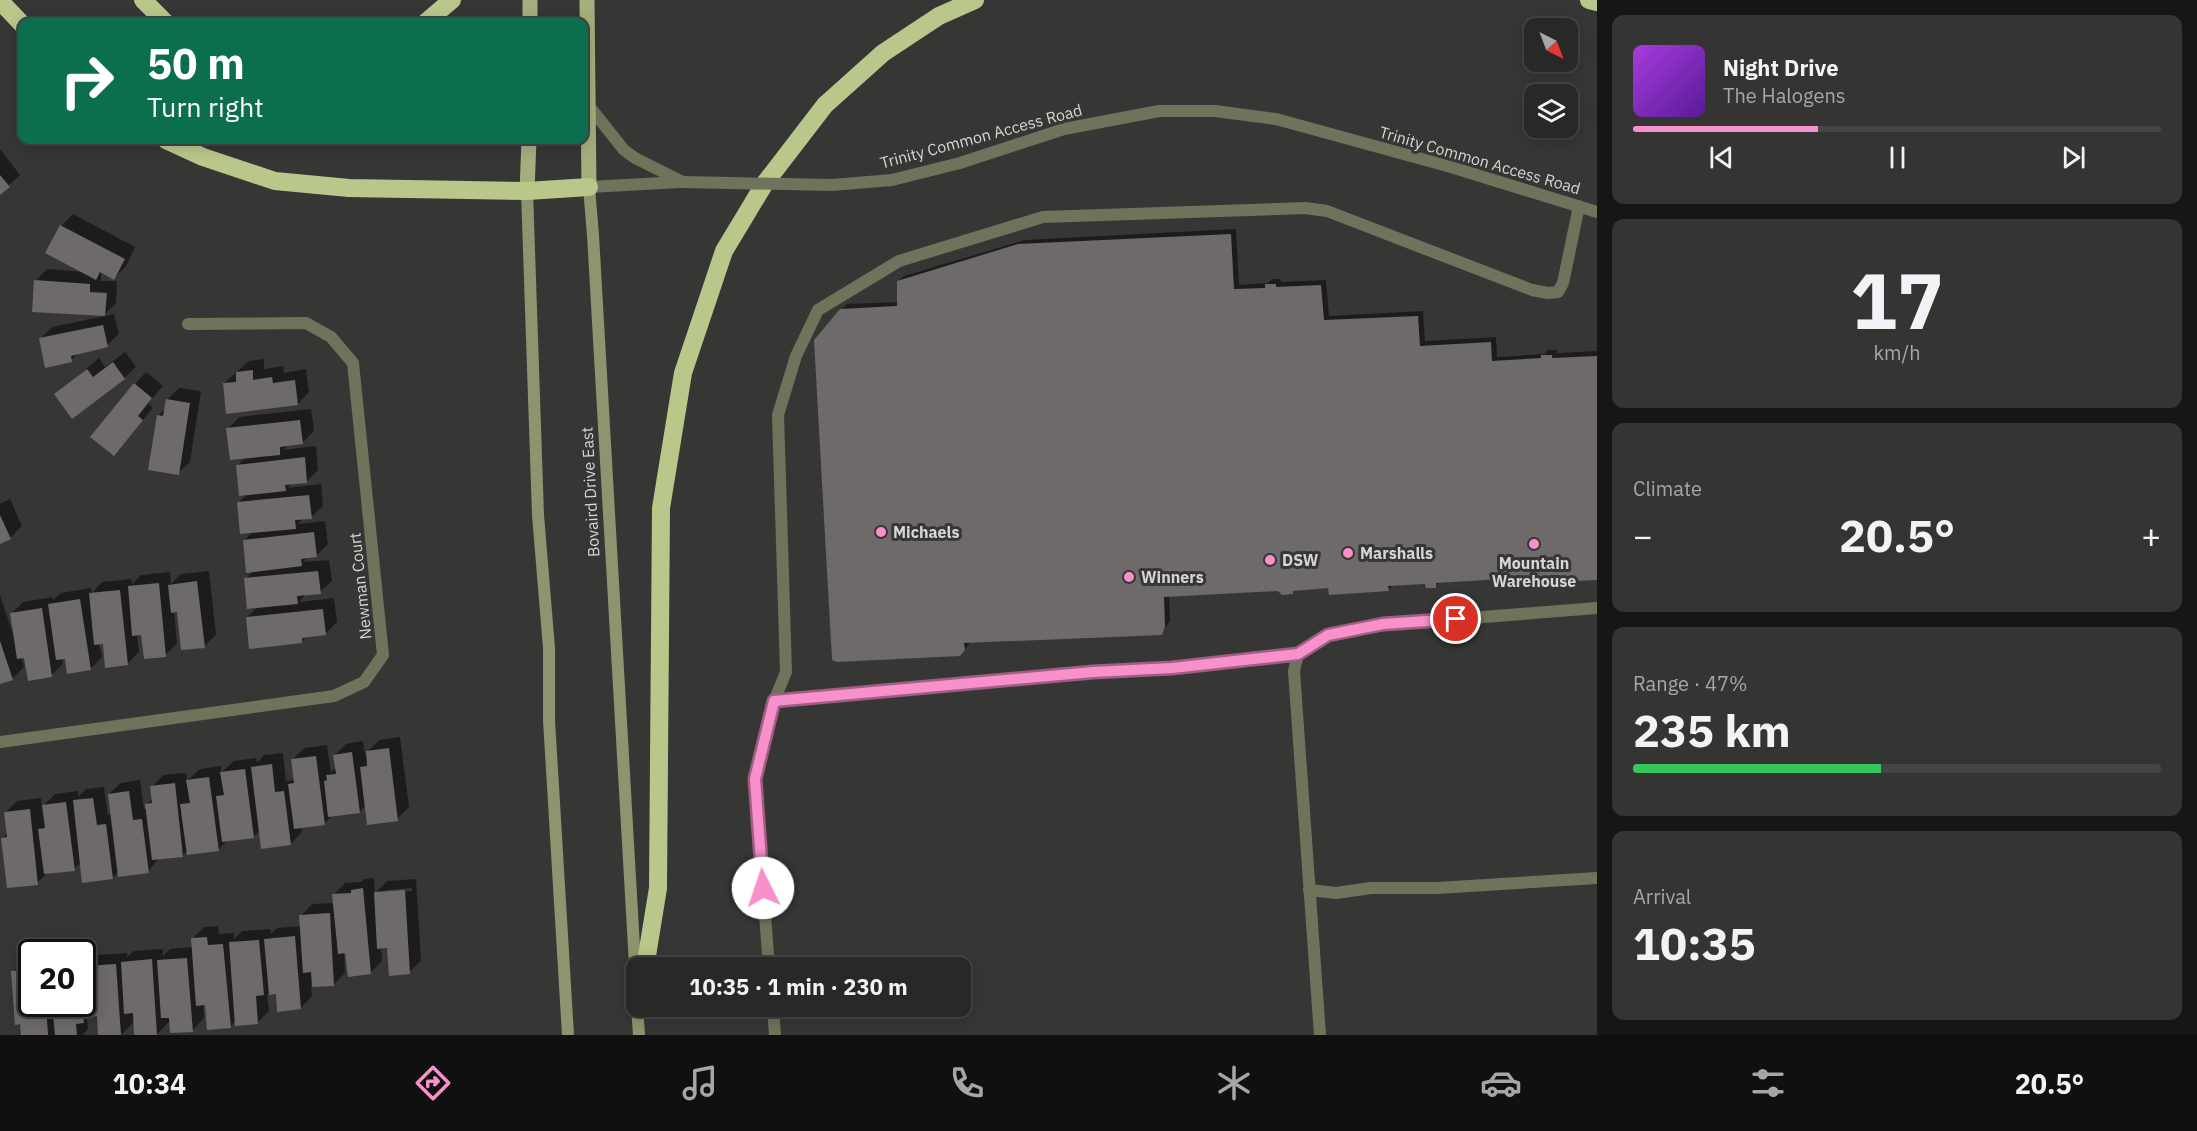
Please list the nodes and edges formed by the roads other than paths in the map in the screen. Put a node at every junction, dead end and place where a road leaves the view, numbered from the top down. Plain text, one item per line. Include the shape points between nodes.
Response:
1 (143, 0) edge
2 (452, 0) edge
3 (530, 0) edge
4 (587, 0) edge
5 (975, 0) edge
6 (1589, 0) edge
7 (0, 1) edge
8 (1597, 2) edge
9 (161, 18) edge
10 (431, 18) edge
11 (530, 18) edge
12 (587, 18) edge
13 (18, 20) edge
14 (588, 53) edge
15 (589, 106) junction
16 (175, 144) edge
17 (529, 144) edge
18 (683, 182) junction
19 (589, 187) junction
20 (527, 191) junction
21 (1579, 206) junction
22 (1597, 212) edge
23 (188, 324) dead end
24 (1597, 608) edge
25 (1298, 654) junction
26 (774, 701) junction
27 (0, 742) edge
28 (1597, 878) edge
29 (1309, 890) junction
30 (635, 957) edge
31 (647, 957) edge
32 (768, 957) edge
33 (638, 1017) edge
34 (774, 1017) edge
35 (568, 1035) edge
36 (639, 1035) edge
37 (776, 1035) edge
38 (1320, 1035) edge

1 - 9 highway
2 - 10 highway
3 - 11 main road
4 - 12 main road, Bovaird Drive East
5 - 31 highway via 939,16 883,53 825,105 765,183 724,251 683,373 660,508 658,888
6 - 8 highway
7 - 13 highway
14 - 15 main road, Bovaird Drive East
15 - 18 street, Trinity Common Access Road via 624,150
15 - 19 main road, Bovaird Drive East
16 - 20 highway via 275,181 349,188
17 - 20 main road
18 - 19 street, Trinity Common Access Road
18 - 21 street, Trinity Common Access Road, bridge via 832,185 892,180 960,163 1064,129 1159,111 1215,111 1276,119 1451,166
19 - 20 highway
19 - 30 main road, Bovaird Drive East
20 - 35 main road via 538,515 549,648 549,720
21 - 22 street, Trinity Common Access Road
21 - 26 street via 1558,292 1532,290 1327,211 1305,208 1043,218 899,261 818,310 796,356 778,415 786,672
23 - 27 street, Newman Court via 306,323 331,337 352,363 383,655 364,682 334,696
24 - 25 street via 1383,624 1328,635
25 - 26 street
25 - 29 street via 1294,671
26 - 32 street via 755,779
28 - 29 street via 1336,893
29 - 38 street
33 - 36 main road
34 - 37 street

